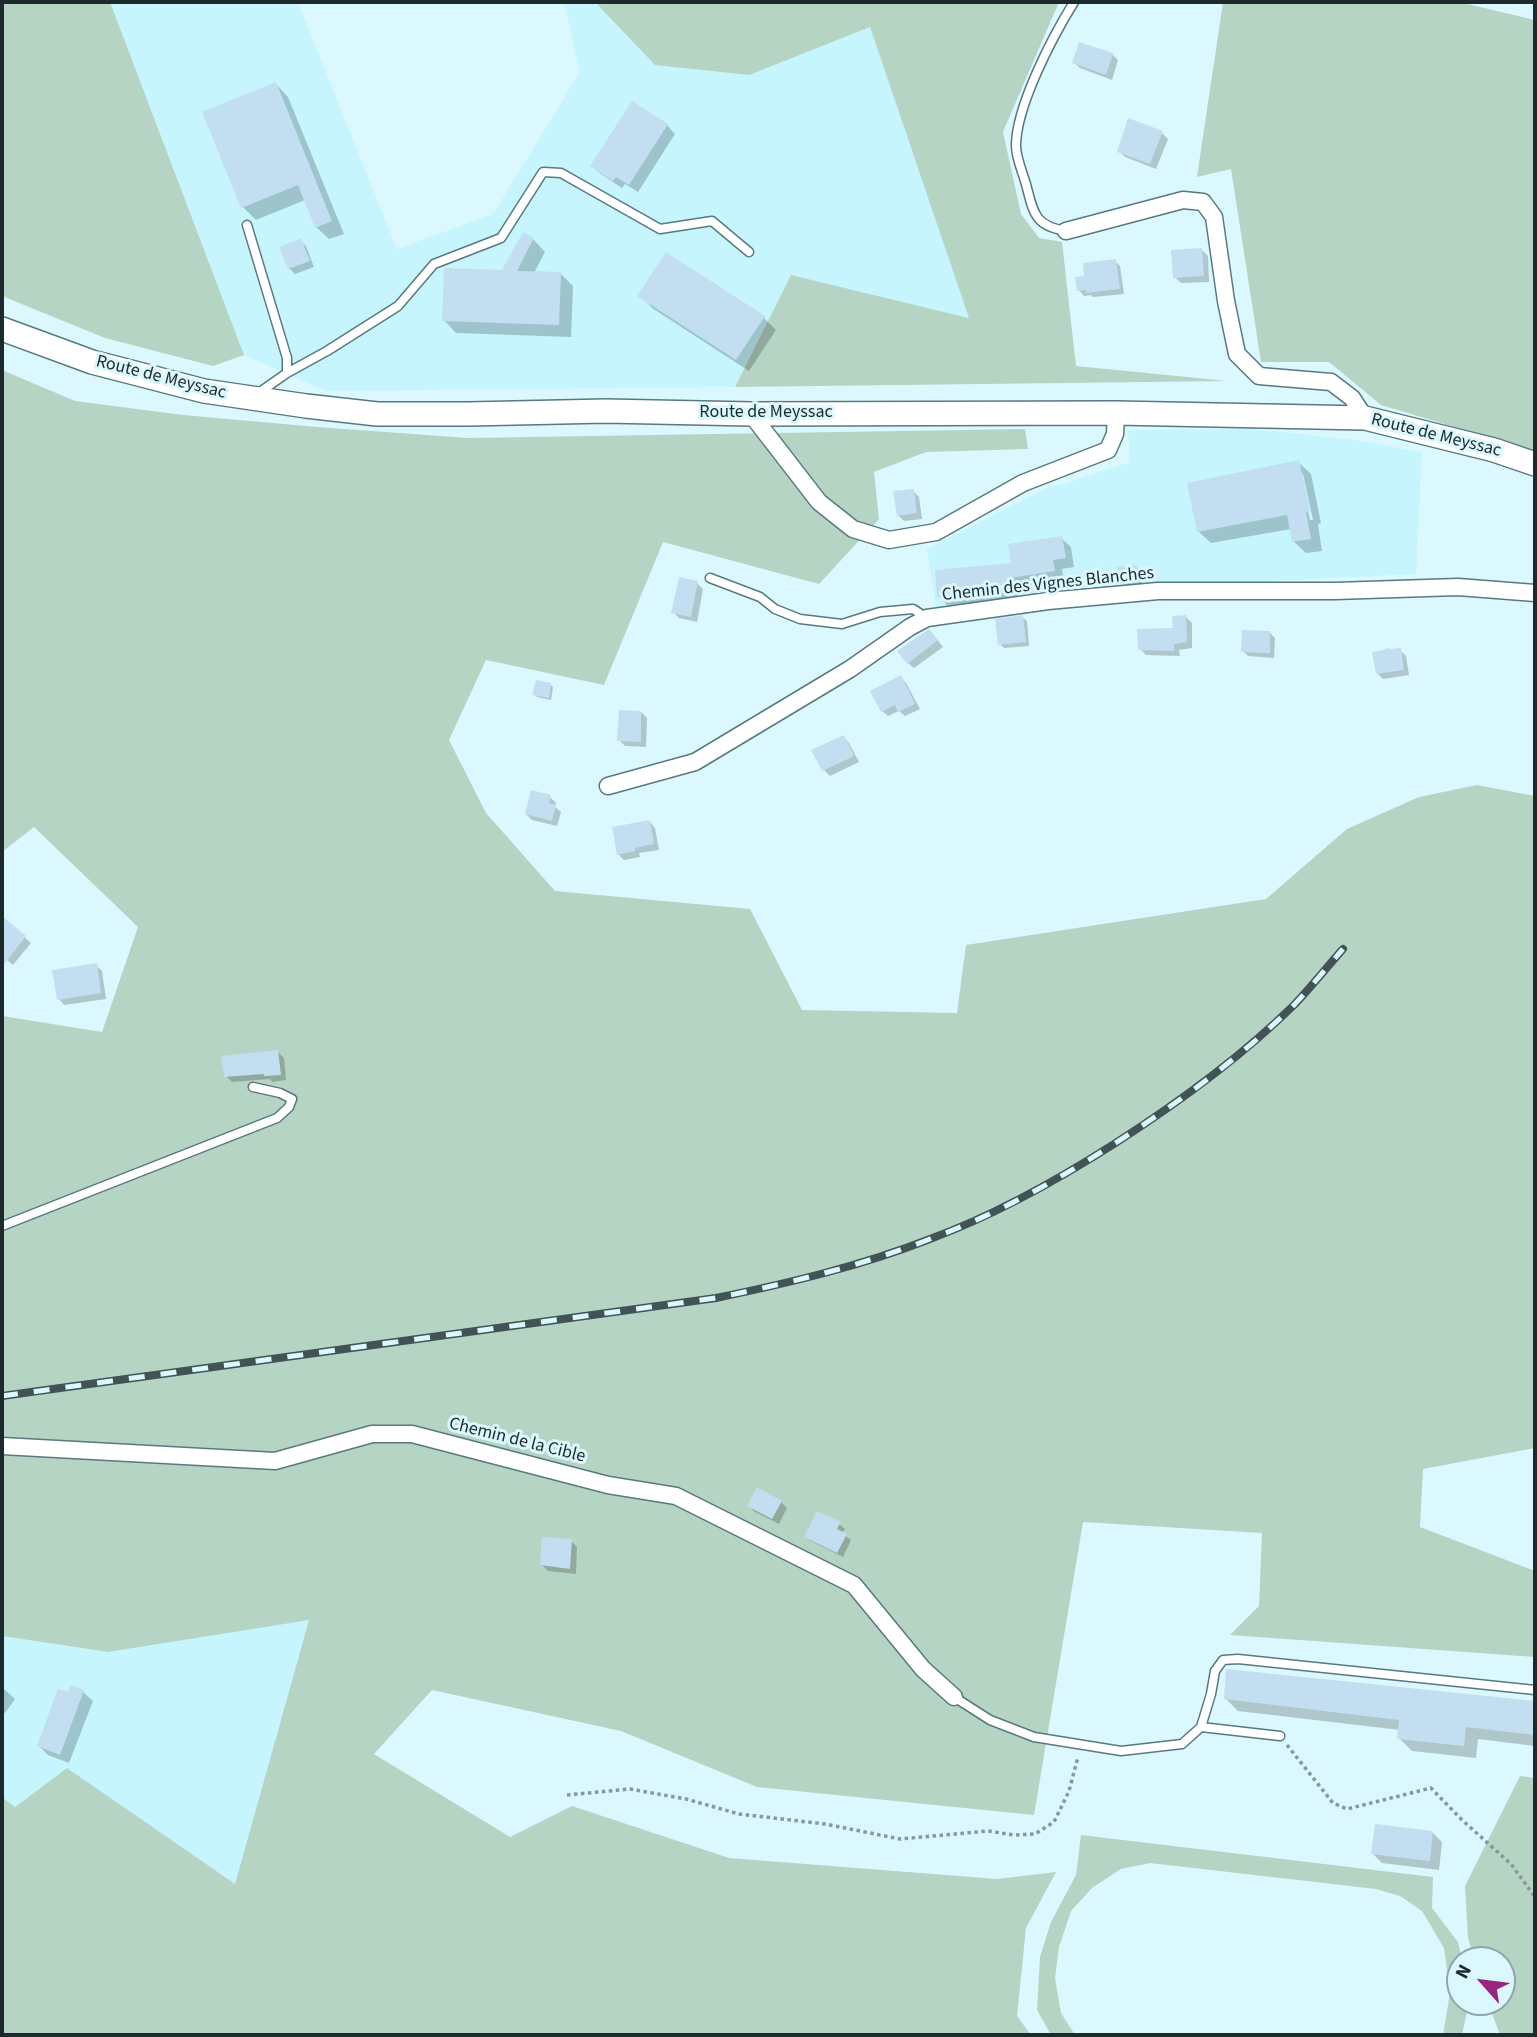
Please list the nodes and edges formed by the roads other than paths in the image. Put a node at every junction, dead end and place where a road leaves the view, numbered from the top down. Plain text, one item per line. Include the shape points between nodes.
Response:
1 (1074, 2) edge
2 (247, 225) dead end
3 (1066, 231) joint
4 (749, 252) dead end
5 (2, 330) edge
6 (287, 373) junction
7 (251, 398) junction
8 (1116, 413) junction
9 (751, 414) junction
10 (1365, 418) junction
11 (1535, 464) edge
12 (710, 578) dead end
13 (1535, 593) edge
14 (927, 618) junction
15 (608, 786) dead end
16 (253, 1087) dead end
17 (2, 1226) edge
18 (2, 1446) edge
19 (1535, 1690) edge
20 (954, 1698) joint
21 (1201, 1727) junction
22 (1280, 1736) road end

1 - 3 lane via 1023,107 1016,147 1034,212 1048,228
2 - 6 lane via 288,358
3 - 10 street via 1183,201 1203,202 1214,217 1237,354 1259,376 1331,382 1352,398
4 - 6 lane via 712,220 660,229 561,173 543,172 501,238 434,264 398,306
5 - 7 main road, Route de Meyssac via 139,375
6 - 7 lane
7 - 9 main road, Route de Meyssac via 377,414
8 - 9 main road, Route de Meyssac
8 - 9 street via 1108,450 1023,483 936,532 889,540 853,529 819,502
8 - 10 main road, Route de Meyssac
10 - 11 main road, Route de Meyssac
12 - 14 lane via 800,619 842,624 880,612 913,609
13 - 14 street, Chemin des Vignes Blanches via 1458,587 1158,591
14 - 15 street, Chemin des Vignes Blanches via 695,762
16 - 17 lane via 292,1099 289,1107 277,1118
18 - 20 street, Chemin de la Cible via 275,1461 372,1434 412,1434 608,1485 676,1496 854,1585 923,1669
19 - 21 lane via 1223,1660 1215,1671
20 - 21 lane via 990,1720 1034,1737 1121,1751 1182,1744
21 - 22 lane

